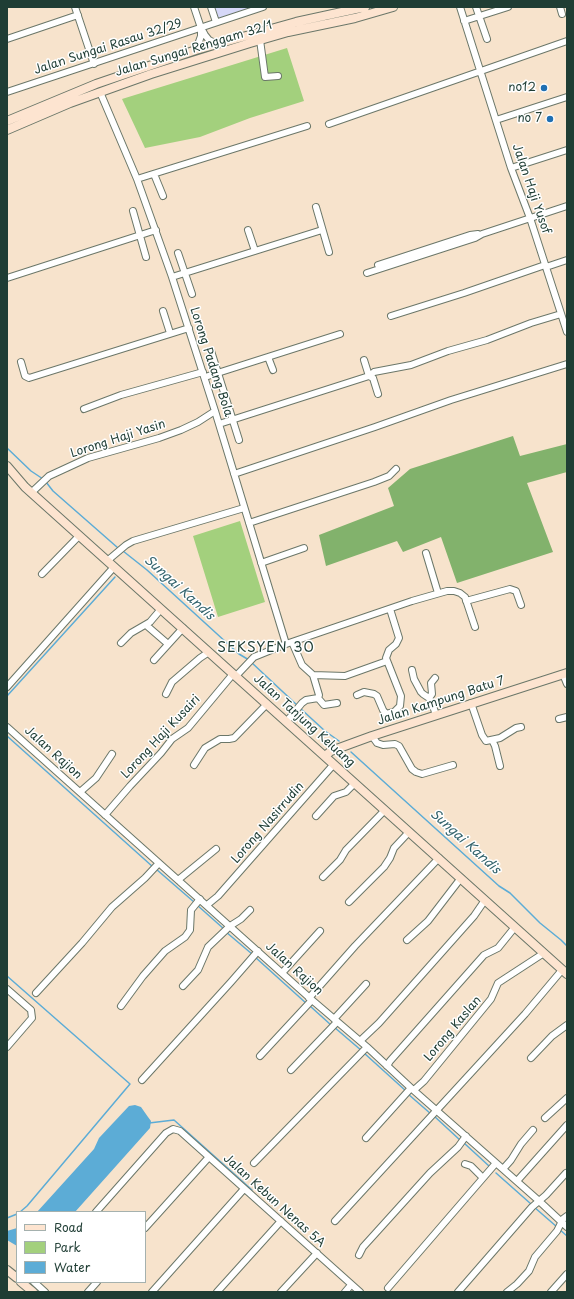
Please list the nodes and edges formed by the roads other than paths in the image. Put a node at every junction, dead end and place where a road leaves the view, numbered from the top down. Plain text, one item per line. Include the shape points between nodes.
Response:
1 (75, 7) edge
2 (194, 7) edge
3 (211, 7) edge
4 (263, 7) edge
5 (365, 7) edge
6 (393, 7) edge
7 (460, 7) edge
8 (476, 7) edge
9 (508, 7) edge
10 (78, 15) junction
11 (479, 16) junction
12 (464, 21) junction
13 (216, 22) junction
14 (201, 28) junction
15 (487, 38) dead end
16 (7, 39) edge
17 (260, 40) junction
18 (567, 41) edge
19 (217, 44) junction
20 (196, 50) junction
21 (94, 64) junction
22 (480, 71) junction
23 (278, 76) dead end
24 (7, 92) edge
25 (100, 92) junction
26 (567, 97) edge
27 (8, 120) edge
28 (496, 120) junction
29 (329, 124) dead end
30 (307, 126) dead end
31 (10, 129) edge
32 (567, 150) edge
33 (511, 168) junction
34 (154, 174) junction
35 (137, 179) junction
36 (163, 196) dead end
37 (567, 206) edge
38 (316, 207) dead end
39 (133, 211) dead end
40 (530, 218) junction
41 (156, 230) junction
42 (248, 230) dead end
43 (322, 230) junction
44 (482, 234) junction
45 (140, 235) junction
46 (255, 251) junction
47 (178, 252) dead end
48 (330, 252) dead end
49 (146, 257) dead end
50 (567, 260) edge
51 (378, 264) dead end
52 (546, 266) junction
53 (185, 273) junction
54 (367, 273) dead end
55 (172, 277) junction
56 (7, 278) edge
57 (192, 294) dead end
58 (163, 311) dead end
59 (561, 314) junction
60 (391, 316) dead end
61 (566, 325) edge
62 (188, 328) junction
63 (567, 332) edge
64 (170, 333) junction
65 (340, 334) dead end
66 (211, 351) dead end
67 (268, 357) junction
68 (364, 360) dead end
69 (22, 362) dead end
70 (567, 364) edge
71 (272, 370) dead end
72 (218, 373) junction
73 (204, 375) junction
74 (369, 376) junction
75 (378, 394) dead end
76 (84, 409) dead end
77 (215, 412) junction
78 (233, 420) junction
79 (219, 424) junction
80 (239, 440) dead end
81 (7, 466) edge
82 (396, 469) dead end
83 (234, 474) junction
84 (7, 476) edge
85 (28, 490) junction
86 (244, 508) junction
87 (249, 523) junction
88 (79, 536) junction
89 (304, 548) dead end
90 (426, 553) dead end
91 (107, 561) junction
92 (261, 563) junction
93 (114, 567) junction
94 (42, 574) dead end
95 (438, 593) junction
96 (466, 601) junction
97 (521, 605) dead end
98 (161, 609) junction
99 (390, 609) junction
100 (146, 625) junction
101 (475, 627) dead end
102 (183, 628) junction
103 (292, 642) junction
104 (121, 643) dead end
105 (168, 644) junction
106 (286, 644) junction
107 (209, 652) junction
108 (154, 660) dead end
109 (387, 661) junction
110 (412, 670) dead end
111 (565, 674) edge
112 (235, 675) junction
113 (313, 675) junction
114 (435, 678) dead end
115 (567, 684) edge
116 (7, 686) edge
117 (166, 694) dead end
118 (357, 695) dead end
119 (318, 698) junction
120 (429, 698) junction
121 (337, 703) dead end
122 (471, 703) junction
123 (266, 704) junction
124 (436, 715) junction
125 (567, 717) edge
126 (558, 719) dead end
127 (287, 722) junction
128 (7, 727) edge
129 (521, 727) dead end
130 (372, 736) junction
131 (492, 740) junction
132 (112, 754) dead end
133 (325, 756) junction
134 (334, 764) junction
135 (452, 765) dead end
136 (194, 766) dead end
137 (500, 766) dead end
138 (355, 783) junction
139 (80, 792) junction
140 (385, 810) junction
141 (106, 814) junction
142 (316, 816) dead end
143 (407, 834) junction
144 (216, 849) dead end
145 (439, 858) junction
146 (158, 864) junction
147 (323, 877) dead end
148 (461, 878) junction
149 (178, 880) junction
150 (199, 900) junction
151 (485, 900) junction
152 (349, 902) dead end
153 (207, 905) junction
154 (250, 910) dead end
155 (229, 927) junction
156 (513, 930) junction
157 (320, 931) dead end
158 (408, 940) dead end
159 (255, 955) junction
160 (540, 956) junction
161 (285, 970) junction
162 (561, 974) edge
163 (366, 984) dead end
164 (183, 986) dead end
165 (7, 989) edge
166 (36, 993) dead end
167 (310, 1002) junction
168 (121, 1006) dead end
169 (336, 1020) junction
170 (567, 1024) edge
171 (360, 1041) junction
172 (7, 1047) edge
173 (364, 1050) junction
174 (260, 1056) dead end
175 (532, 1058) dead end
176 (388, 1063) junction
177 (291, 1070) dead end
178 (142, 1080) dead end
179 (411, 1090) junction
180 (567, 1098) edge
181 (437, 1110) junction
182 (545, 1118) dead end
183 (567, 1125) edge
184 (533, 1130) dead end
185 (366, 1138) dead end
186 (465, 1138) junction
187 (209, 1157) junction
188 (254, 1163) dead end
189 (496, 1163) junction
190 (465, 1164) dead end
191 (503, 1169) junction
192 (566, 1173) edge
193 (483, 1178) junction
194 (518, 1180) junction
195 (244, 1189) junction
196 (539, 1200) junction
197 (97, 1211) edge
198 (281, 1221) junction
199 (335, 1221) dead end
200 (563, 1222) edge
201 (146, 1227) edge
202 (567, 1227) edge
203 (316, 1253) junction
204 (359, 1255) dead end
205 (7, 1270) edge
206 (567, 1274) edge
207 (16, 1277) edge
208 (96, 1283) edge
209 (29, 1285) edge
210 (351, 1285) junction
211 (388, 1288) dead end
212 (45, 1292) edge
213 (88, 1292) edge
214 (152, 1292) edge
215 (216, 1292) edge
216 (281, 1292) edge
217 (345, 1292) edge
218 (360, 1292) edge
219 (458, 1292) edge
220 (507, 1292) edge
221 (551, 1292) edge

1 - 10 street
2 - 14 street
3 - 13 street
4 - 13 street, Jalan Sungai Rasau 32/29
5 - 19 main road, Jalan Sungai Renggam 32/1 via 296,22
6 - 17 main road, Jalan Sungai Renggam 32/1
7 - 12 street, Jalan Haji Yusof
8 - 11 street
9 - 11 street
10 - 16 street
10 - 21 street
11 - 12 street
11 - 15 street
12 - 22 street, Jalan Haji Yusof
13 - 14 street, Jalan Sungai Rasau 32/29
14 - 19 street via 209,40
14 - 20 street
14 - 21 street, Jalan Sungai Rasau 32/29
17 - 23 street via 265,77
17 - 25 main road, Jalan Sungai Renggam 32/1
18 - 22 street
19 - 20 main road, Jalan Sungai Renggam 32/1
20 - 27 main road, Jalan Sungai Renggam 32/1 via 96,84
21 - 24 street, Jalan Sungai Rasau 32/29
22 - 28 street, Jalan Haji Yusof
22 - 29 street
25 - 31 main road, Jalan Sungai Renggam 32/1
25 - 35 street, Lorong Padang Bola
26 - 28 street
27 - 31 main road
28 - 33 street, Jalan Haji Yusof
30 - 34 street
32 - 33 street
33 - 40 street, Jalan Haji Yusof
34 - 35 street
34 - 36 street
35 - 41 street, Lorong Padang Bola
37 - 40 street
38 - 43 street
39 - 45 street
40 - 44 street
40 - 52 street, Jalan Haji Yusof
41 - 45 street
41 - 55 street, Lorong Padang Bola
42 - 46 street
43 - 46 street
43 - 48 street
44 - 51 street via 470,235
44 - 54 street
45 - 49 street
45 - 56 street
46 - 53 street
47 - 53 street
50 - 52 street
52 - 59 street, Jalan Haji Yusof
52 - 60 street
53 - 55 street
53 - 57 street
55 - 62 street, Lorong Padang Bola
58 - 64 street
59 - 61 street, Jalan Haji Yusof
59 - 74 street via 411,365 374,372
61 - 63 street, Jalan Haji Yusof
62 - 64 street
62 - 73 street, Lorong Padang Bola
64 - 69 street via 29,378 25,376
65 - 67 street
66 - 72 street
67 - 71 street
67 - 72 street
68 - 74 street
70 - 83 street via 450,400
72 - 73 street
72 - 78 street
73 - 76 street via 121,396
73 - 77 street, Lorong Padang Bola
74 - 75 street via 373,378
74 - 78 street
77 - 79 street, Lorong Padang Bola
77 - 85 street, Lorong Haji Yasin via 181,430 159,438 88,458 49,476
78 - 79 street
78 - 80 street
79 - 83 street, Lorong Padang Bola
81 - 85 main road, Jalan Tanjung Keluang
82 - 87 street via 389,476 374,482
83 - 86 street, Lorong Padang Bola
84 - 85 main road, Jalan Tanjung Keluang
85 - 88 main road, Jalan Tanjung Keluang
86 - 87 street, Lorong Padang Bola
86 - 91 street via 133,541
87 - 92 street, Lorong Padang Bola
88 - 91 main road, Jalan Tanjung Keluang
88 - 94 street
89 - 92 street
90 - 95 street
91 - 93 main road, Jalan Tanjung Keluang
92 - 106 street, Lorong Padang Bola
93 - 98 main road, Jalan Tanjung Keluang
93 - 116 street
95 - 96 street via 454,591 465,597
95 - 99 street
96 - 97 street via 510,589 516,591
96 - 101 street
98 - 100 street
98 - 102 main road, Jalan Tanjung Keluang
99 - 103 street
99 - 109 street via 399,638 389,650
100 - 104 street via 131,633
100 - 105 street
102 - 105 street
102 - 107 main road, Jalan Tanjung Keluang
103 - 106 street
103 - 113 street via 302,665
105 - 108 street
106 - 112 street, Lorong Haji Kusairi via 254,657
107 - 112 main road, Jalan Tanjung Keluang
107 - 117 street via 172,682
109 - 113 street via 345,676
109 - 118 street via 401,696 400,706 394,712 386,714 374,694 364,692
110 - 120 street via 421,692
111 - 115 street
111 - 122 main road, Jalan Kampung Batu 7
112 - 123 main road, Jalan Tanjung Keluang
112 - 141 street, Lorong Haji Kusairi via 193,722 172,739
113 - 119 street
114 - 120 street via 431,683 432,694
119 - 121 street via 324,705
119 - 127 street via 302,703
120 - 124 street
122 - 124 main road, Jalan Kampung Batu 7
122 - 131 street via 482,735 486,741
123 - 127 main road, Jalan Tanjung Keluang
123 - 136 street via 234,738 220,739 205,748
124 - 130 main road, Jalan Kampung Batu 7
125 - 126 street
127 - 133 main road, Jalan Tanjung Keluang
128 - 139 street, Jalan Rajion
129 - 131 street
130 - 133 main road, Jalan Kampung Batu 7 via 331,751
130 - 135 street via 377,743 399,746 416,772 422,774
131 - 137 street
132 - 139 street via 96,778
133 - 134 main road, Jalan Tanjung Keluang
134 - 138 main road, Jalan Tanjung Keluang
134 - 153 street, Lorong Nasirrudin via 218,896
138 - 140 main road, Jalan Tanjung Keluang
138 - 142 street via 346,792 334,796
139 - 141 street, Jalan Rajion
140 - 143 main road, Jalan Tanjung Keluang
140 - 147 street
141 - 146 street, Jalan Rajion
143 - 145 main road, Jalan Tanjung Keluang
143 - 152 street via 394,848 384,867
144 - 149 street
145 - 148 main road, Jalan Tanjung Keluang
145 - 167 street via 355,946
146 - 149 street, Jalan Rajion
146 - 166 street via 112,907
148 - 151 main road, Jalan Tanjung Keluang
148 - 158 street via 428,921
149 - 150 street, Jalan Rajion
150 - 153 street, Jalan Rajion
150 - 168 street via 193,906 190,930 185,937 165,951
151 - 156 main road, Jalan Tanjung Keluang
151 - 171 street via 474,916
153 - 155 street, Jalan Rajion
154 - 155 street
155 - 159 street, Jalan Rajion
155 - 164 street via 208,947 198,970
156 - 160 main road, Jalan Tanjung Keluang
156 - 176 street via 498,948 484,955
157 - 161 street
159 - 161 street, Jalan Rajion
159 - 178 street
160 - 162 main road, Jalan Tanjung Keluang
160 - 179 street, Lorong Kaslan via 498,984 491,999 424,1081
161 - 167 street, Jalan Rajion
162 - 181 street
163 - 169 street
165 - 172 street via 31,1010 32,1018
167 - 169 street, Jalan Rajion
167 - 174 street
169 - 171 street, Jalan Rajion
169 - 177 street
170 - 175 street
171 - 173 street, Jalan Rajion
173 - 176 street, Jalan Rajion
173 - 188 street
176 - 179 street, Jalan Rajion
179 - 181 street, Jalan Rajion
179 - 185 street, Lorong Kaslan
180 - 182 street
181 - 186 street, Jalan Rajion
181 - 199 street
183 - 194 street
184 - 191 street
186 - 189 street, Jalan Rajion
186 - 204 street via 430,1173
187 - 195 street, Jalan Kebun Nenas 5A
187 - 197 street, Jalan Kebun Nenas 5A via 180,1131 173,1129 166,1133
187 - 201 street
189 - 191 street, Jalan Rajion
189 - 193 street
190 - 193 street via 471,1166
191 - 194 street, Jalan Rajion
192 - 196 street
193 - 211 street
194 - 196 street, Jalan Rajion
195 - 198 street, Jalan Kebun Nenas 5A
195 - 214 street
196 - 200 street, Jalan Rajion
196 - 219 street
198 - 203 street, Jalan Kebun Nenas 5A
198 - 215 street
200 - 202 street, Jalan Rajion
200 - 220 street via 535,1257 529,1271
203 - 210 street, Jalan Kebun Nenas 5A
203 - 216 street
205 - 207 main road
206 - 221 street
208 - 213 street
209 - 212 street
210 - 217 street
210 - 218 street, Jalan Kebun Nenas 5A

